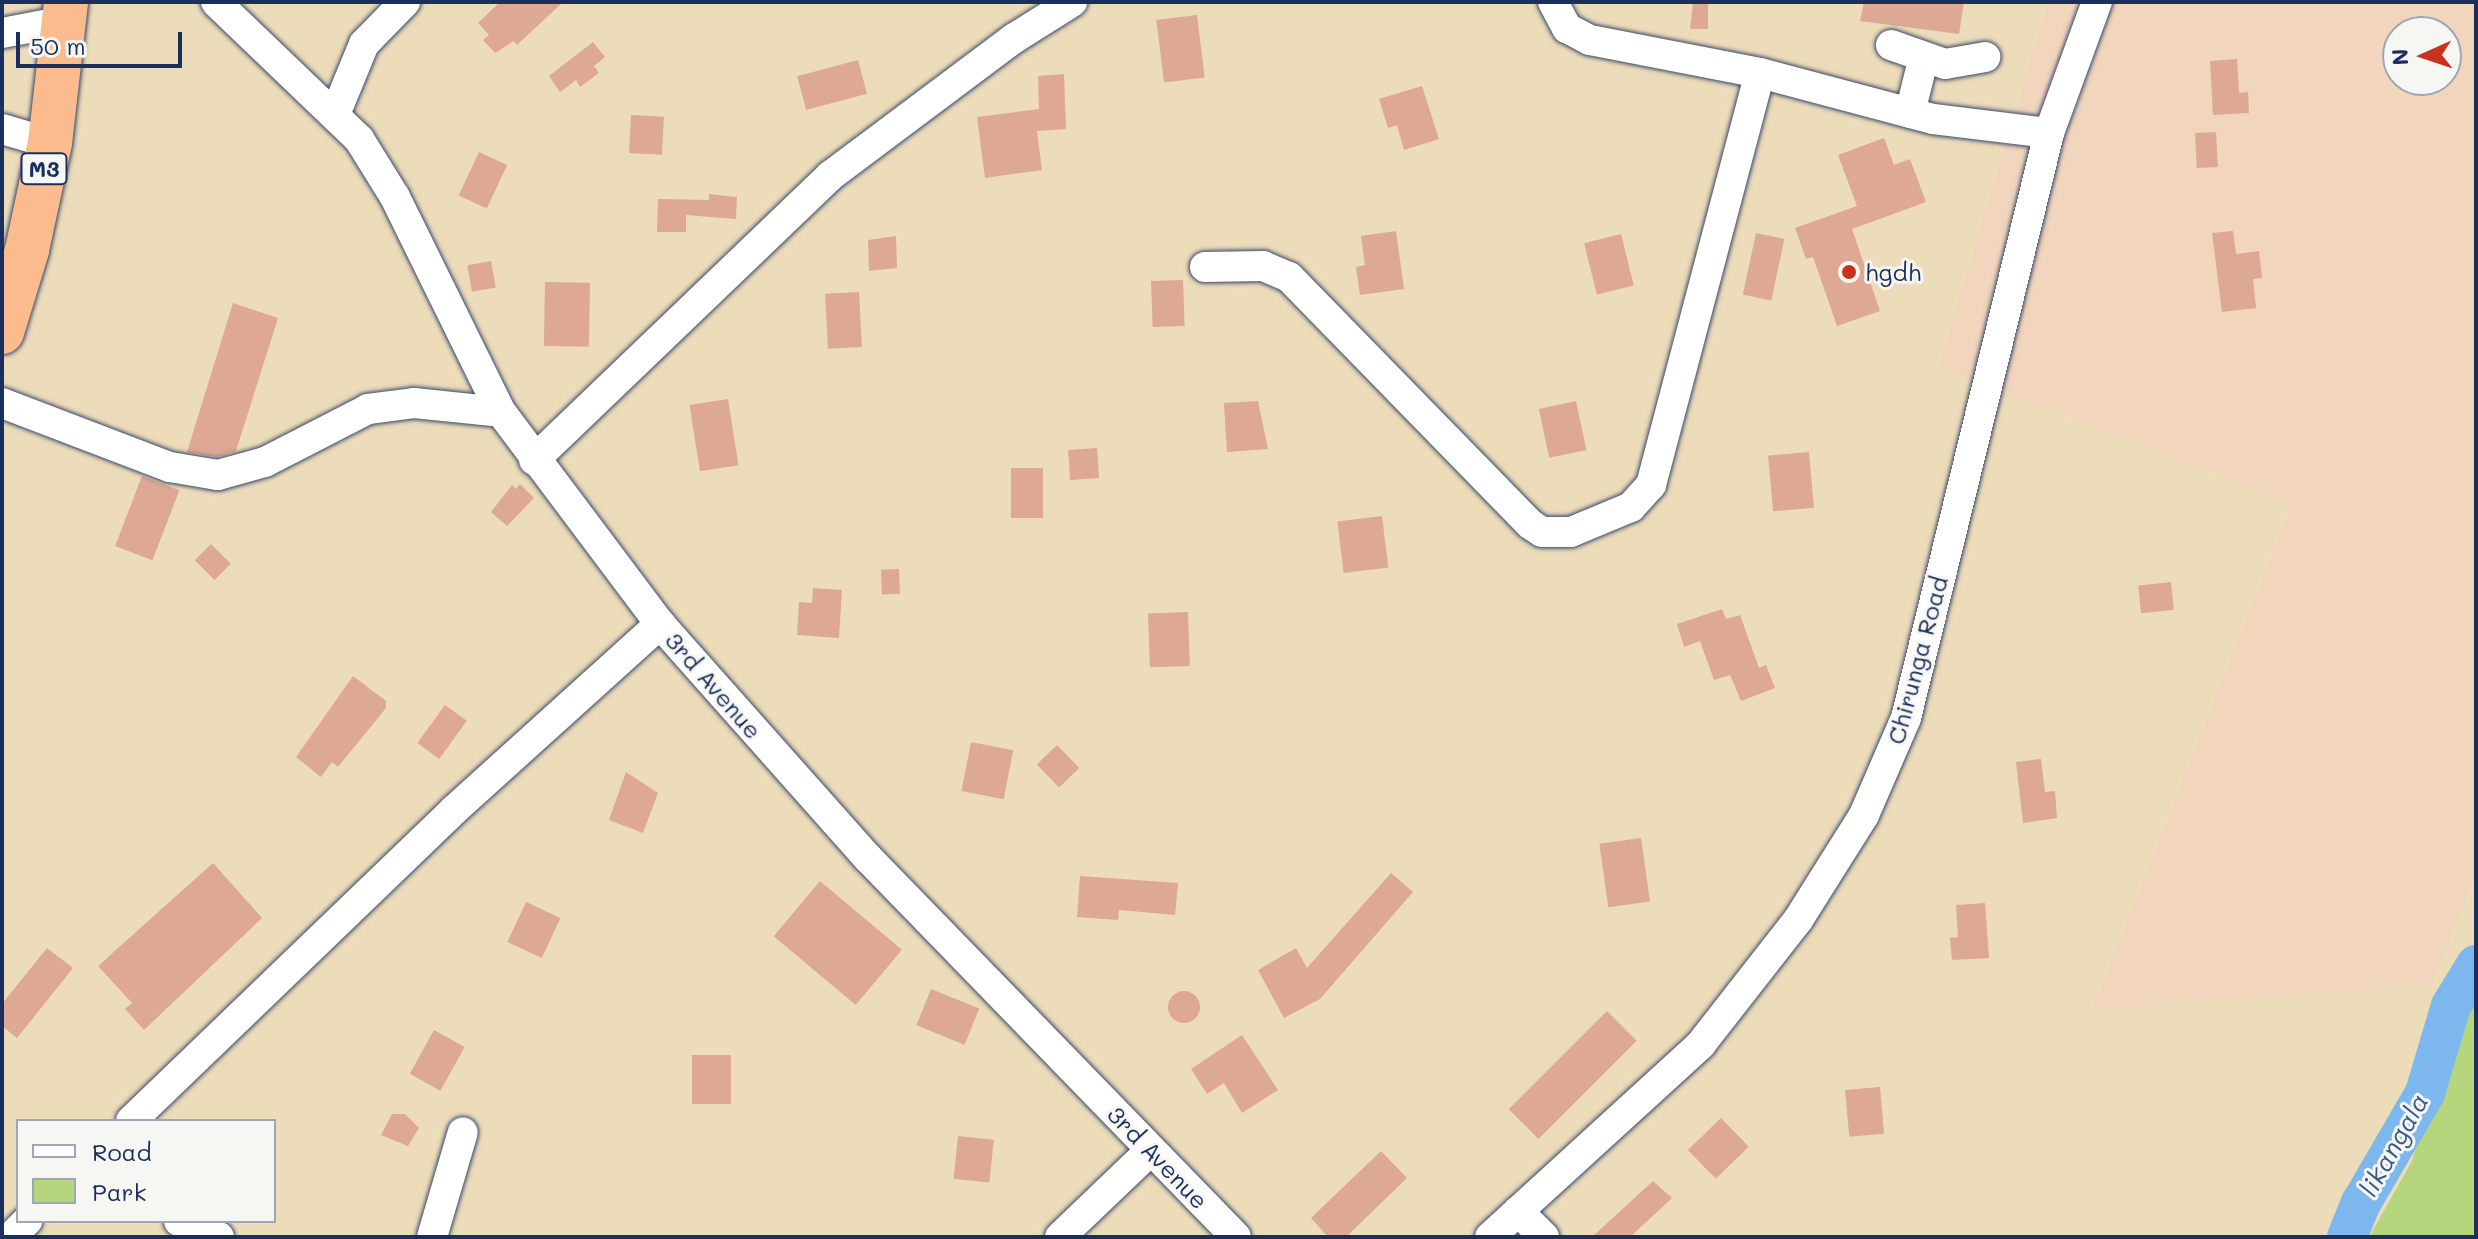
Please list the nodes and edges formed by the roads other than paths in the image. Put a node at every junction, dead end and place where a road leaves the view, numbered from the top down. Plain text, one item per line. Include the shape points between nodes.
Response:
1 (216, 2) edge
2 (405, 2) edge
3 (1072, 2) edge
4 (1553, 2) edge
5 (2097, 2) edge
6 (66, 12) edge
7 (2, 33) edge
8 (1891, 45) dead end
9 (1985, 57) dead end
10 (1923, 60) junction
11 (1760, 73) junction
12 (336, 112) junction
13 (1910, 113) junction
14 (2, 129) edge
15 (2049, 133) junction
16 (50, 143) junction
17 (1205, 267) dead end
18 (2, 332) edge
19 (2, 403) edge
20 (501, 412) junction
21 (534, 460) junction
22 (660, 624) junction
23 (133, 1119) edge
24 (463, 1132) dead end
25 (1151, 1150) junction
26 (1518, 1211) junction
27 (184, 1223) edge
28 (219, 1237) edge
29 (432, 1237) edge
30 (1060, 1237) edge
31 (1236, 1237) edge
32 (1490, 1237) edge
33 (1544, 1237) edge

1 - 12 street
2 - 12 street via 364,44
3 - 21 street via 1013,39 830,176
4 - 11 street via 1567,28 1590,40
5 - 15 street, Chirunga Road
6 - 7 street
6 - 16 highway, M3
8 - 10 street
9 - 10 street via 1961,64
10 - 13 street
11 - 13 street
11 - 17 street via 1651,485 1631,507 1571,532 1542,532 1530,524 1289,277 1263,266
12 - 20 street via 395,197
13 - 15 street
14 - 16 street
15 - 26 street, Chirunga Road via 1906,718 1864,815 1798,920 1701,1044
16 - 18 highway, M3 via 27,250
19 - 20 street via 170,467 218,475 265,462 351,415 391,404
20 - 21 street
21 - 22 street
22 - 23 street, 3rd Avenue via 454,810
22 - 25 street, 3rd Avenue via 868,858
24 - 29 street
25 - 30 street
25 - 31 street, 3rd Avenue
26 - 32 street, Chirunga Road
26 - 33 street
27 - 28 street

